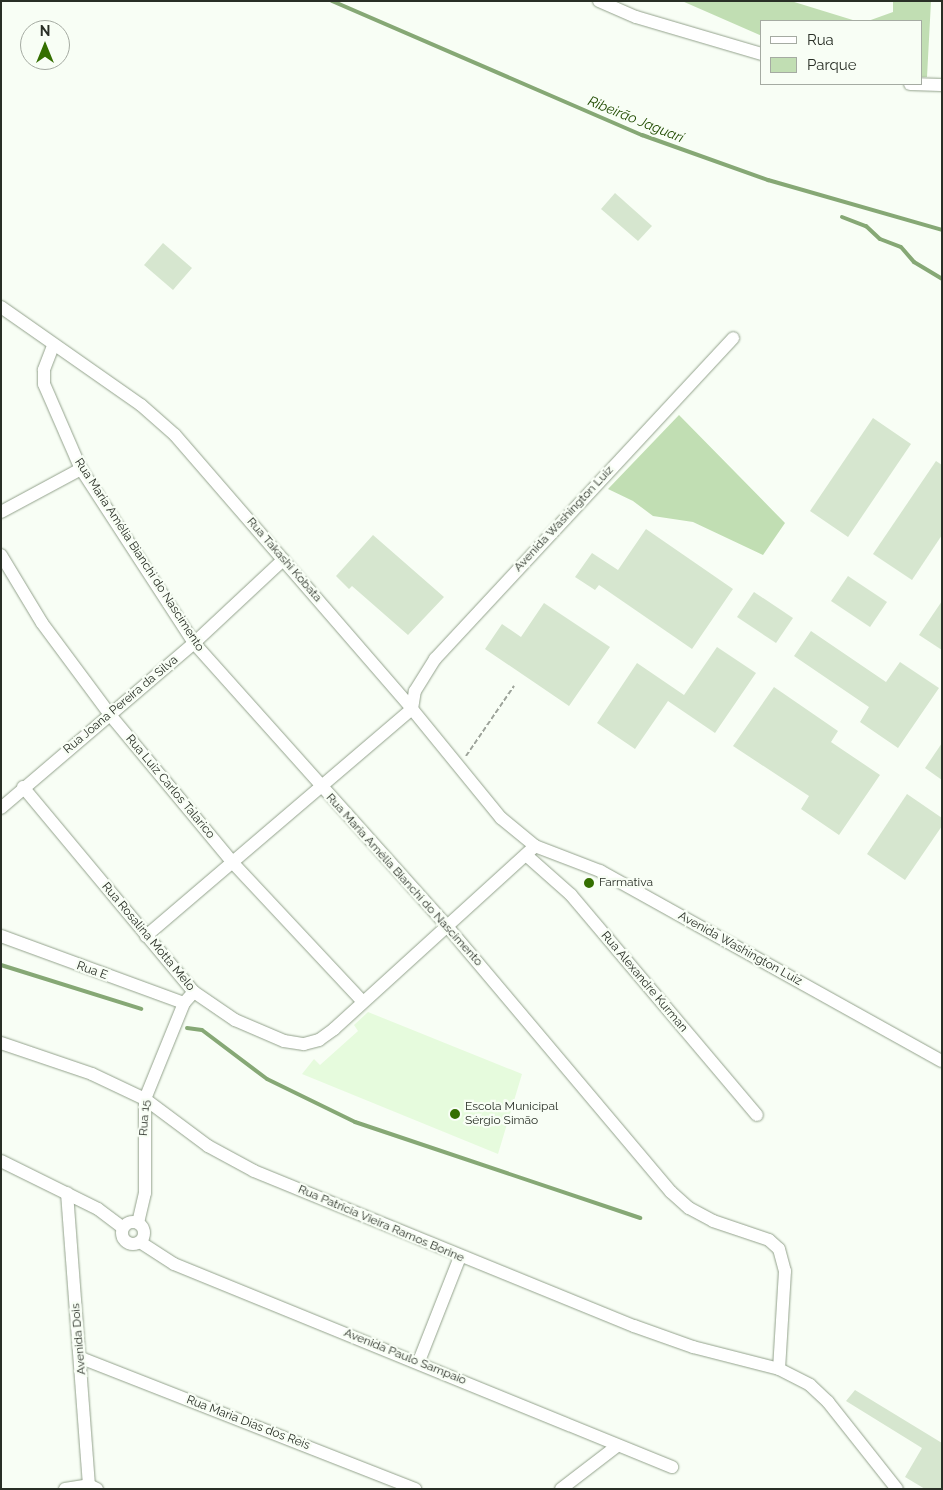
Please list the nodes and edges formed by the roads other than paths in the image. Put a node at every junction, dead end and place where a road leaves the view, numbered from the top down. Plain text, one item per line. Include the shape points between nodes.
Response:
1 (598, 1) edge
2 (760, 53) edge
3 (923, 84) edge
4 (942, 85) edge
5 (1, 306) edge
6 (733, 338) dead end
7 (54, 346) junction
8 (81, 469) junction
9 (1, 512) edge
10 (1, 555) edge
11 (283, 560) junction
12 (194, 643) junction
13 (412, 709) junction
14 (111, 716) junction
15 (23, 788) junction
16 (322, 789) junction
17 (1, 808) edge
18 (531, 851) junction
19 (233, 863) junction
20 (446, 925) junction
21 (1, 936) edge
22 (146, 936) junction
23 (194, 992) junction
24 (362, 1001) junction
25 (184, 1004) junction
26 (1, 1043) edge
27 (942, 1061) edge
28 (145, 1099) junction
29 (757, 1115) dead end
30 (1, 1161) edge
31 (67, 1193) junction
32 (138, 1224) junction
33 (123, 1228) junction
34 (140, 1242) junction
35 (460, 1257) junction
36 (81, 1358) junction
37 (419, 1361) junction
38 (779, 1369) junction
39 (617, 1446) junction
40 (672, 1467) dead end
41 (93, 1487) edge
42 (65, 1489) edge
43 (415, 1489) edge
44 (561, 1489) edge
45 (897, 1489) edge

1 - 2 street via 636,17
3 - 4 street
5 - 7 street, Rua Takashi Kobata
6 - 13 street, Avenida Washington Luiz via 435,659 415,691
7 - 8 street, Rua Maria Amélia Bianchi do Nascimento via 44,370 44,384
7 - 11 street, Rua Takashi Kobata via 141,405 175,435
8 - 9 street
8 - 12 street, Rua Maria Amélia Bianchi do Nascimento
10 - 14 street, Rua Luiz Carlos Talarico via 48,630
11 - 12 street, Rua Joana Pereira da Silva
11 - 13 street, Rua Takashi Kobata
12 - 14 street, Rua Joana Pereira da Silva
12 - 16 street, Rua Maria Amélia Bianchi do Nascimento
13 - 16 street
13 - 18 street, Rua Takashi Kobata
14 - 15 street, Rua Joana Pereira da Silva
14 - 19 street, Rua Luiz Carlos Talarico
15 - 17 street, Rua Joana Pereira da Silva
15 - 22 street, Rua Rosalina Motta Melo
16 - 19 street
16 - 20 street, Rua Maria Amélia Bianchi do Nascimento
18 - 20 street
18 - 27 street, Avenida Washington Luiz via 600,871
18 - 29 street, Rua Alexandre Kurman
19 - 22 street
19 - 24 street, Rua Luiz Carlos Talarico
20 - 24 street
20 - 38 street, Rua Maria Amélia Bianchi do Nascimento via 671,1192 689,1208 713,1221 769,1240 779,1249 785,1271
21 - 25 street, Rua E
22 - 23 street, Rua Rosalina Motta Melo
23 - 24 street, Rua Rosalina Motta Melo via 235,1020 284,1041 304,1044 319,1040 334,1029
23 - 25 street, Rua 15
25 - 28 street, Rua 15
26 - 28 street, Rua Patricia Vieira Ramos Borine via 92,1074
28 - 32 street, Rua 15 via 145,1193
28 - 35 street, Rua Patricia Vieira Ramos Borine via 208,1146 254,1171
30 - 31 street, Avenida Paulo Sampaio
31 - 33 street, Avenida Paulo Sampaio via 98,1208
31 - 36 street, Avenida Dois
32 - 33 street via 130,1223
32 - 34 street via 144,1234
33 - 34 street, Avenida Paulo Sampaio via 124,1241 132,1245
34 - 37 street, Avenida Paulo Sampaio via 174,1264
35 - 37 street
35 - 38 street, Rua Patricia Vieira Ramos Borine via 693,1347
36 - 41 street, Avenida Dois
36 - 43 street, Rua Maria Dias dos Reis
37 - 39 street, Avenida Paulo Sampaio
38 - 45 street, Rua Patricia Vieira Ramos Borine via 810,1386 828,1402
39 - 40 street, Avenida Paulo Sampaio
39 - 44 street
41 - 42 street

